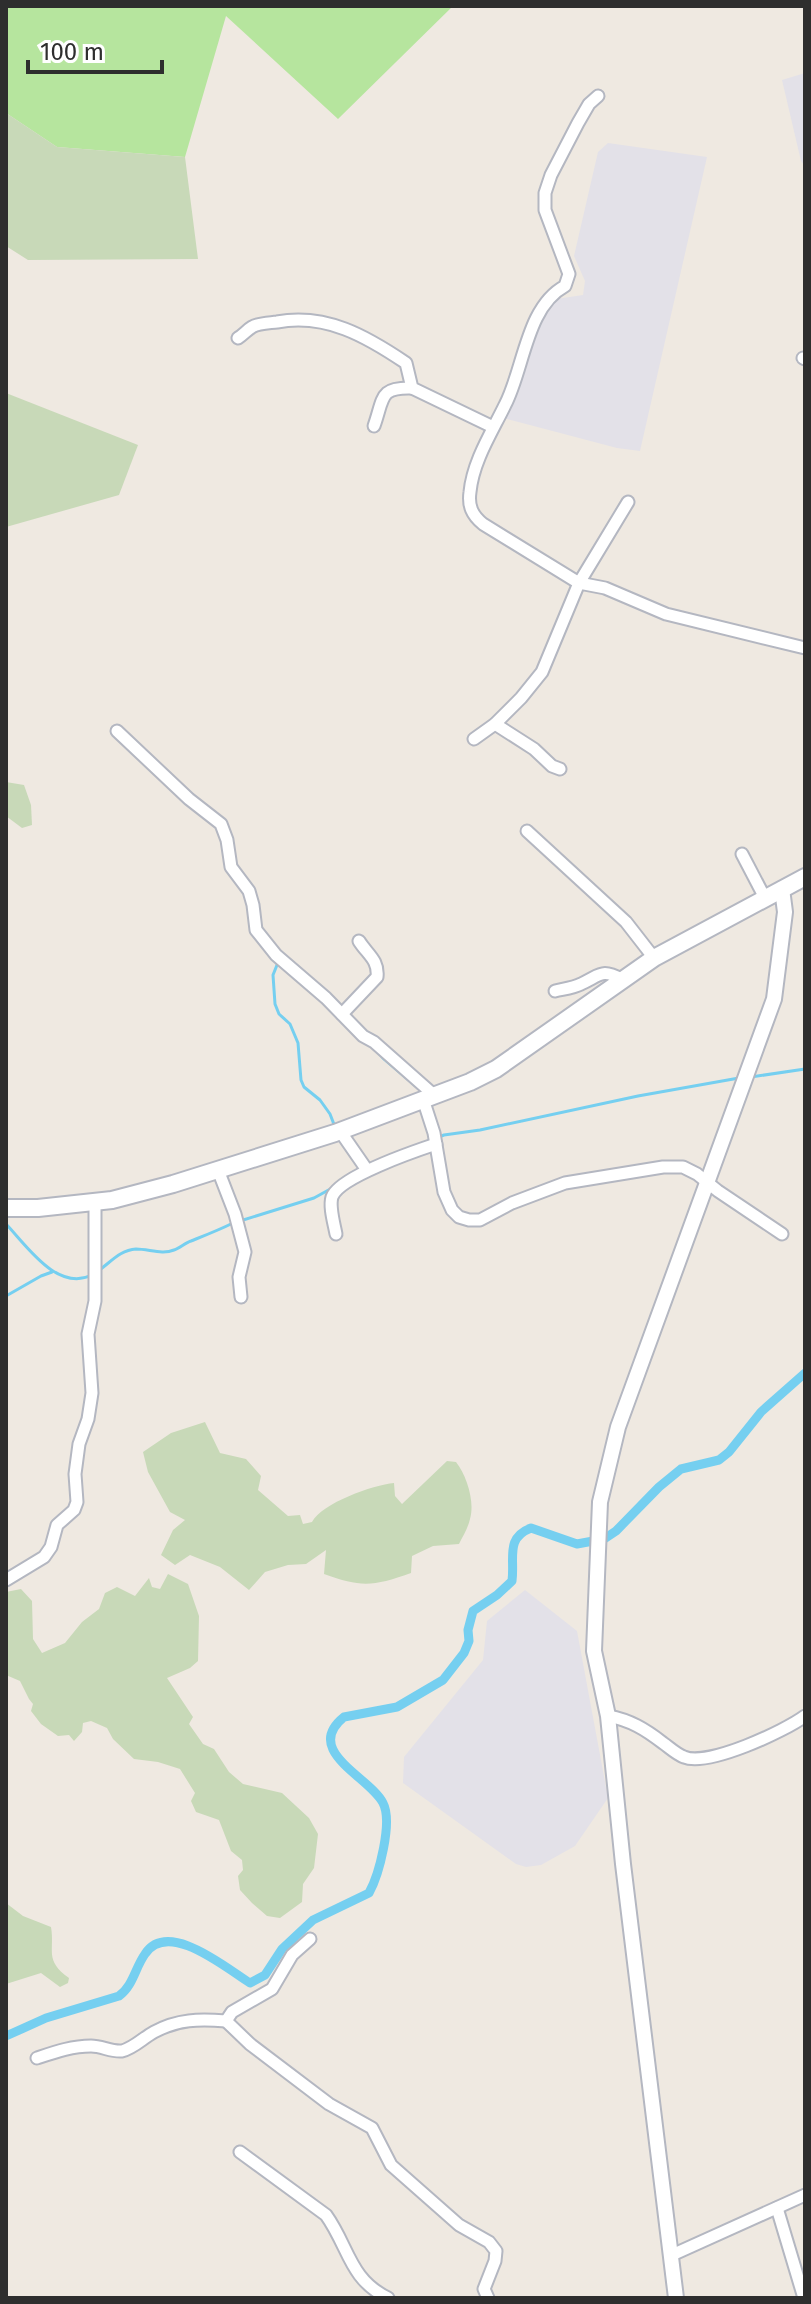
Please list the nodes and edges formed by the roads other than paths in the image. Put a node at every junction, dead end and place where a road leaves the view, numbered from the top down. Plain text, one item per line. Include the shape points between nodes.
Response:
1 (598, 96) dead end
2 (238, 338) dead end
3 (412, 388) junction
4 (374, 426) dead end
5 (493, 427) junction
6 (628, 502) dead end
7 (579, 583) junction
8 (805, 648) edge
9 (495, 724) junction
10 (117, 731) dead end
11 (474, 739) dead end
12 (560, 769) dead end
13 (527, 831) dead end
14 (742, 854) dead end
15 (805, 877) edge
16 (782, 889) junction
17 (765, 898) junction
18 (359, 941) dead end
19 (654, 958) junction
20 (623, 980) junction
21 (555, 991) dead end
22 (342, 1014) junction
23 (427, 1097) junction
24 (338, 1131) junction
25 (435, 1138) junction
26 (218, 1170) junction
27 (367, 1170) junction
28 (708, 1181) junction
29 (6, 1199) edge
30 (95, 1202) junction
31 (6, 1208) edge
32 (38, 1208) junction
33 (336, 1234) dead end
34 (782, 1234) dead end
35 (241, 1297) dead end
36 (6, 1580) edge
37 (608, 1716) junction
38 (805, 1716) edge
39 (310, 1939) dead end
40 (226, 2021) junction
41 (37, 2058) dead end
42 (240, 2152) dead end
43 (805, 2195) edge
44 (777, 2208) junction
45 (672, 2255) junction
46 (388, 2298) edge
47 (488, 2298) edge
48 (676, 2298) edge
49 (804, 2298) edge

1 - 5 street via 578,123 545,193 545,210 569,274 538,318
2 - 3 street via 253,326 283,321 313,319 345,327 406,363
3 - 4 street via 386,392
3 - 5 street
5 - 7 street via 470,488 474,516
6 - 7 street
7 - 8 street via 678,618
7 - 9 street via 542,672
9 - 11 street
9 - 12 street
10 - 22 street via 221,824 231,867 249,891 256,930
13 - 19 street via 626,922
14 - 17 street
15 - 16 main road
16 - 17 main road
16 - 28 street via 785,912 774,999
17 - 19 main road
18 - 22 street via 373,956 377,977
19 - 20 main road
20 - 21 street via 602,973
20 - 23 main road via 496,1069
22 - 23 street
23 - 24 main road
23 - 25 street
24 - 26 main road
24 - 27 street
25 - 27 street
25 - 28 street via 444,1192 452,1210 469,1220 590,1177 683,1167
26 - 30 main road
26 - 35 street via 245,1252
27 - 33 street via 333,1193
28 - 34 street
28 - 37 street via 618,1427 600,1502 594,1651
29 - 32 street
30 - 32 main road
30 - 36 street via 95,1301 88,1334 92,1393 79,1444 77,1502 57,1525 44,1557
31 - 32 main road
37 - 38 street via 644,1729 684,1758 701,1760 790,1727
37 - 45 street
39 - 40 street via 292,1955 272,1989
40 - 41 street via 178,2021 121,2051 73,2047
40 - 47 street via 329,2104 372,2128 391,2165 459,2225 489,2242 496,2251 484,2289
42 - 46 street via 326,2215 363,2281
43 - 44 street
44 - 45 street
44 - 49 street
45 - 48 street

